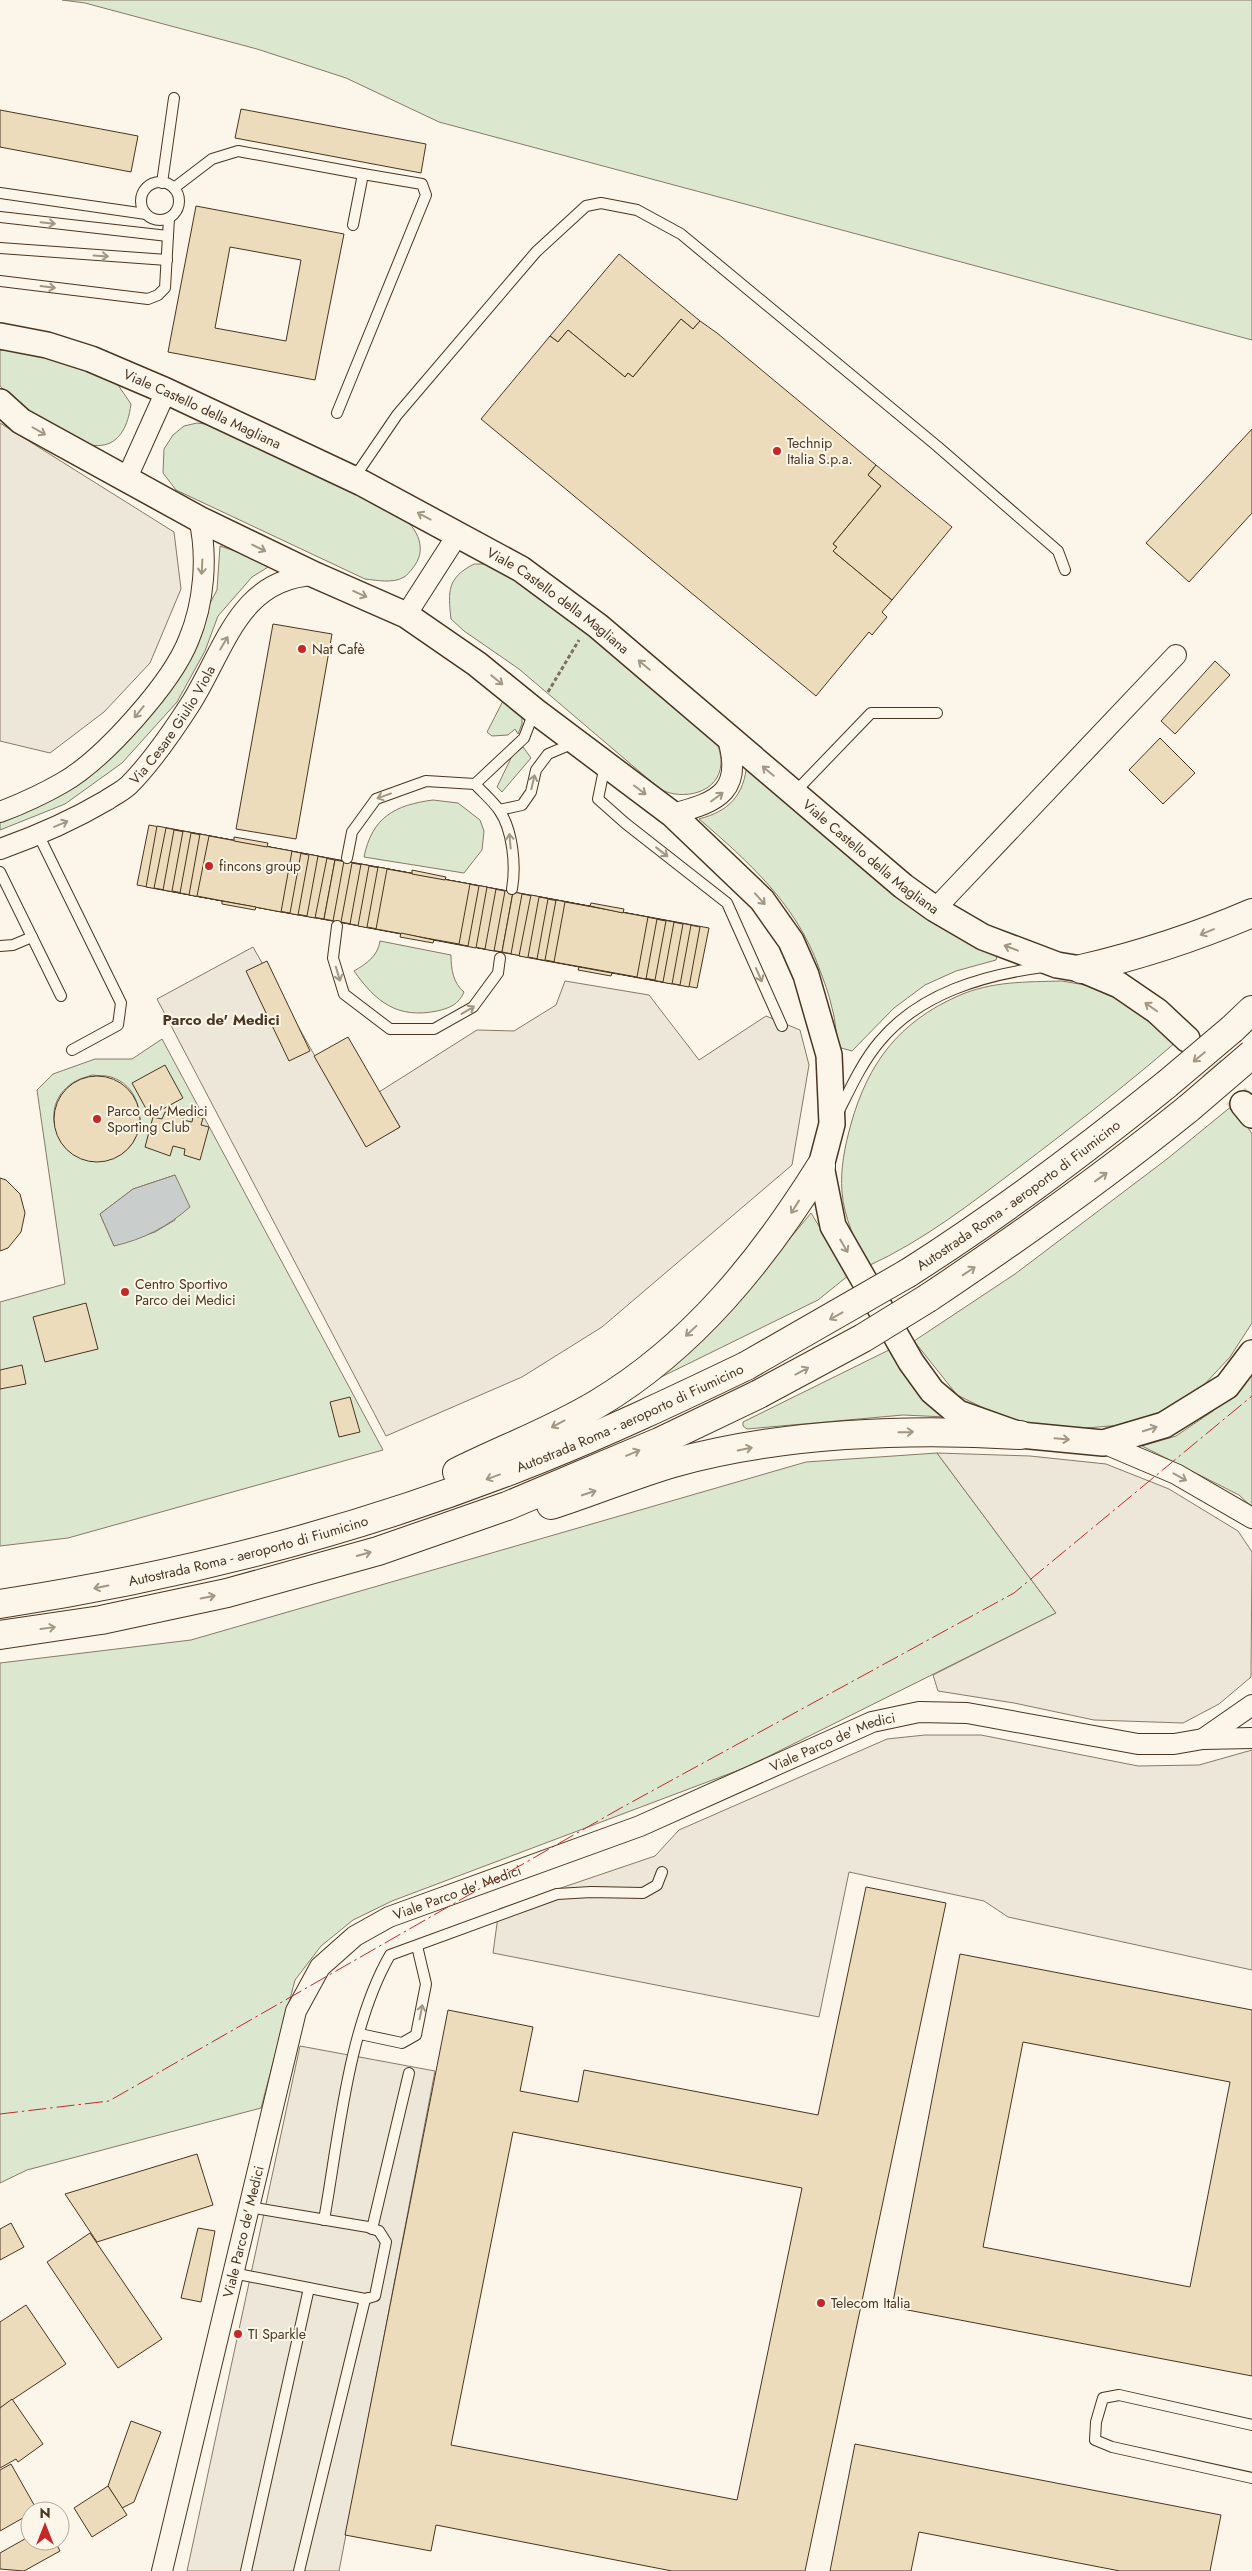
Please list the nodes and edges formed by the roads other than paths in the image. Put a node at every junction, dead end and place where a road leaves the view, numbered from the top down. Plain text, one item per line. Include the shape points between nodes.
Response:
1 (174, 98) dead end
2 (363, 174) junction
3 (162, 183) junction
4 (174, 188) junction
5 (0, 193) edge
6 (146, 214) junction
7 (0, 217) edge
8 (169, 218) junction
9 (353, 224) dead end
10 (168, 236) junction
11 (0, 248) edge
12 (167, 260) junction
13 (0, 281) edge
14 (0, 336) edge
15 (166, 391) junction
16 (0, 402) edge
17 (337, 413) dead end
18 (353, 479) junction
19 (126, 480) junction
20 (199, 519) junction
21 (458, 534) junction
22 (1064, 570) dead end
23 (315, 575) junction
24 (406, 615) junction
25 (1176, 655) dead end
26 (533, 709) junction
27 (937, 713) dead end
28 (727, 736) junction
29 (576, 742) junction
30 (605, 764) junction
31 (474, 784) junction
32 (794, 793) junction
33 (499, 810) junction
34 (0, 812) edge
35 (672, 814) junction
36 (38, 834) junction
37 (0, 849) edge
38 (347, 858) dead end
39 (0, 872) edge
40 (512, 889) dead end
41 (935, 909) junction
42 (1252, 914) edge
43 (337, 926) dead end
44 (32, 937) junction
45 (0, 946) edge
46 (500, 958) dead end
47 (1069, 967) junction
48 (61, 996) dead end
49 (1252, 1010) edge
50 (782, 1026) dead end
51 (1187, 1039) tunnel mouth
52 (72, 1050) dead end
53 (1252, 1054) edge
54 (832, 1124) junction
55 (821, 1166) junction
56 (1252, 1352) edge
57 (1020, 1435) junction
58 (1103, 1443) junction
59 (507, 1506) junction
60 (405, 1509) junction
61 (1252, 1518) edge
62 (0, 1604) edge
63 (0, 1635) edge
64 (1252, 1706) edge
65 (1252, 1738) edge
66 (1203, 1740) junction
67 (662, 1872) dead end
68 (417, 1946) junction
69 (360, 2034) junction
70 (409, 2073) dead end
71 (249, 2207) junction
72 (324, 2220) junction
73 (372, 2229) junction
74 (233, 2273) junction
75 (309, 2288) junction
76 (365, 2299) junction
77 (1252, 2425) edge
78 (1252, 2478) edge
79 (162, 2571) edge
80 (246, 2571) edge
81 (299, 2571) edge

1 - 3 lane
2 - 4 lane via 238,151 212,159
2 - 9 lane
2 - 17 lane via 422,184 426,195
3 - 4 lane
3 - 6 lane via 145,190 142,206
4 - 8 lane via 179,204
5 - 6 lane
6 - 8 lane via 161,220
7 -> 10 lane
8 - 10 lane
10 - 12 lane
11 -> 12 lane
13 -> 12 lane via 148,299 165,288
14 - 15 street, Viale Castello della Magliana via 47,345 91,359
15 - 18 street, Viale Castello della Magliana
15 - 19 street
16 -> 19 street via 21,421
21 -> 18 street, Viale Castello della Magliana
18 - 22 lane via 397,415 536,252 586,206 601,203 637,210 681,234 937,446 1058,552
19 - 20 street
20 -> 23 street
20 -> 34 street, Via Cesare Giulio Viola via 204,539 200,600 189,640 163,683 117,740 64,783
21 - 24 street
28 -> 21 street, Viale Castello della Magliana via 598,626 521,569
23 -> 24 street
36 -> 23 street, Via Cesare Giulio Viola via 81,816 128,787 191,703 223,643 251,602 266,588 284,579
24 -> 26 street via 477,664
25 - 41 street
26 - 29 street
26 - 31 lane via 524,738
27 - 32 lane via 871,713
32 -> 28 street, Viale Castello della Magliana
35 -> 28 street via 704,806 723,794 732,774 734,756
29 - 30 street
33 -> 29 lane via 522,805 531,792 536,770 548,754
30 -> 35 street
30 -> 50 lane via 598,798 625,823 727,902
31 - 33 lane
31 -> 38 lane via 426,781 376,799 352,832
32 - 41 street, Viale Castello della Magliana via 903,886
40 -> 33 lane via 514,878 509,831
35 -> 54 street via 762,900 791,941 806,975 829,1055
36 - 37 street, Via Cesare Giulio Viola
36 - 52 lane via 121,1003 118,1025
39 - 44 lane
47 -> 41 street, Viale Castello della Magliana via 983,937
42 -> 47 highway via 1144,954
43 -> 46 lane via 333,958 344,994 390,1029 434,1030 472,1007 498,973
44 - 45 lane via 13,946
44 - 48 lane
51 -> 47 street, Viale Castello della Magliana via 1157,1011 1119,985
47 - 54 lane via 1006,972 955,987 912,1011 880,1040 857,1075
49 -> 60 highway, Autostrada Roma - aeroporto di Fiumicino, bridge via 1094,1144 1006,1209 908,1273 746,1366 641,1416
59 -> 53 highway, bridge via 658,1442 863,1338 1026,1232 1119,1165
54 - 55 street
55 -> 57 street via 833,1226 911,1362 932,1391 958,1413
55 -> 60 highway via 760,1256 716,1308 662,1358 597,1404 438,1482
58 -> 56 street via 1164,1425 1227,1386
57 -> 58 street
59 -> 57 highway via 550,1506 674,1463 756,1446 896,1432 961,1431
58 -> 61 street via 1176,1474
63 -> 59 highway via 101,1620 227,1593 378,1551
60 -> 62 highway, Autostrada Roma - aeroporto di Fiumicino via 200,1566 73,1593
64 - 66 street, Viale Parco de' Medici
65 - 66 street, Viale Parco de' Medici
66 - 71 street, Viale Parco de' Medici via 1138,1744 967,1713 919,1712 872,1722 640,1826 389,1917 355,1936 320,1967 296,2012
67 - 68 lane via 657,1885 643,1893 557,1894
68 - 69 lane via 390,1955 376,1979
69 -> 68 lane via 402,2044 416,2035 426,1984
69 - 72 lane via 352,2058
70 - 73 lane
71 - 72 lane
71 - 74 street, Viale Parco de' Medici
72 - 73 lane
73 - 76 lane via 379,2231 386,2242 375,2296
74 - 75 lane
74 - 79 street, Viale Parco de' Medici
75 - 76 lane
75 - 80 lane
76 - 81 lane
77 - 78 lane via 1119,2394 1103,2398 1095,2440

